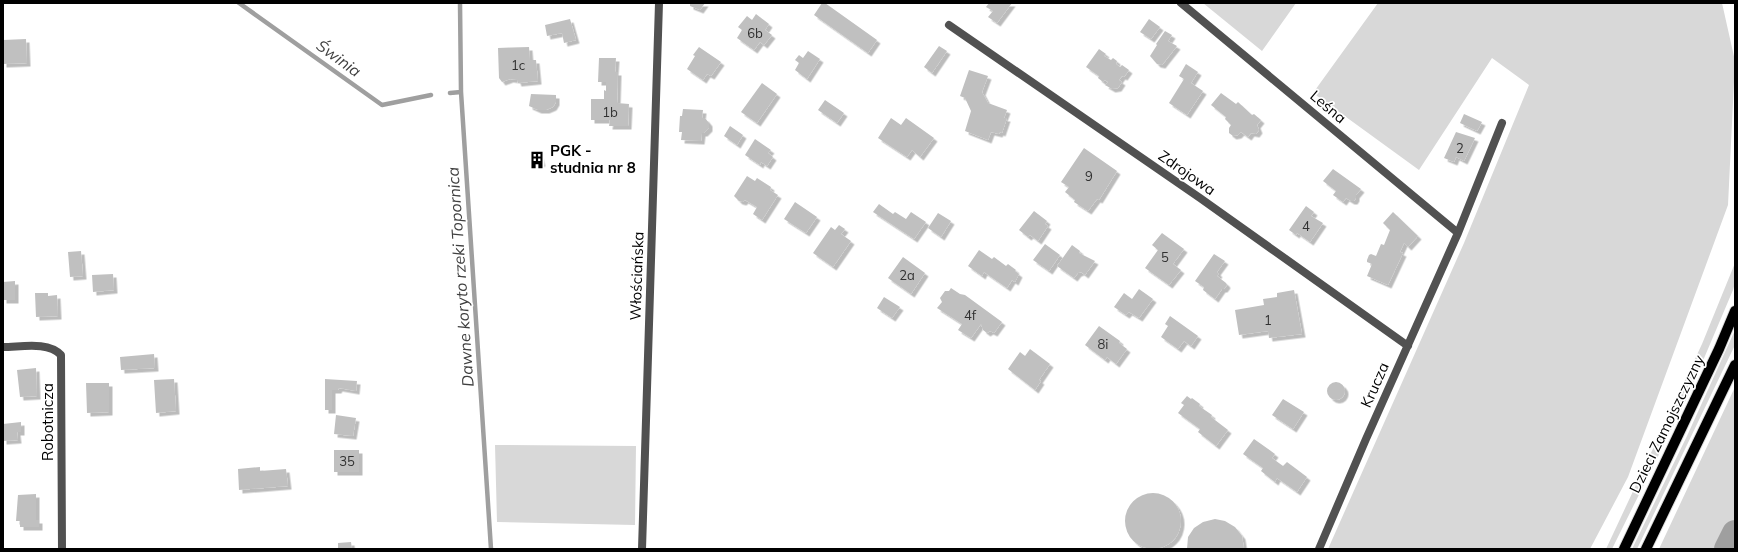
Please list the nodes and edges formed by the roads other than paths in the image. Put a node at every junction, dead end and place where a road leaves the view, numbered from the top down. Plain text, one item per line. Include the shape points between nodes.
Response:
1 (659, 3) edge
2 (1181, 3) edge
3 (949, 25) dead end
4 (1502, 123) dead end
5 (1458, 233) junction
6 (1735, 311) edge
7 (1408, 346) junction
8 (3, 347) edge
9 (1735, 365) edge
10 (62, 549) edge
11 (642, 549) edge
12 (1320, 549) edge
13 (1624, 549) edge
14 (1646, 549) edge

1 - 11 street, Włościańska
2 - 5 street, Leśna
3 - 7 street, Zdrojowa via 1200,198
4 - 5 street, Krucza
5 - 7 street, Krucza
6 - 13 main road, Dzieci Zamojszczyzny
7 - 12 street, Krucza
8 - 10 street, Robotnicza via 38,346 52,348 61,355
9 - 14 main road

